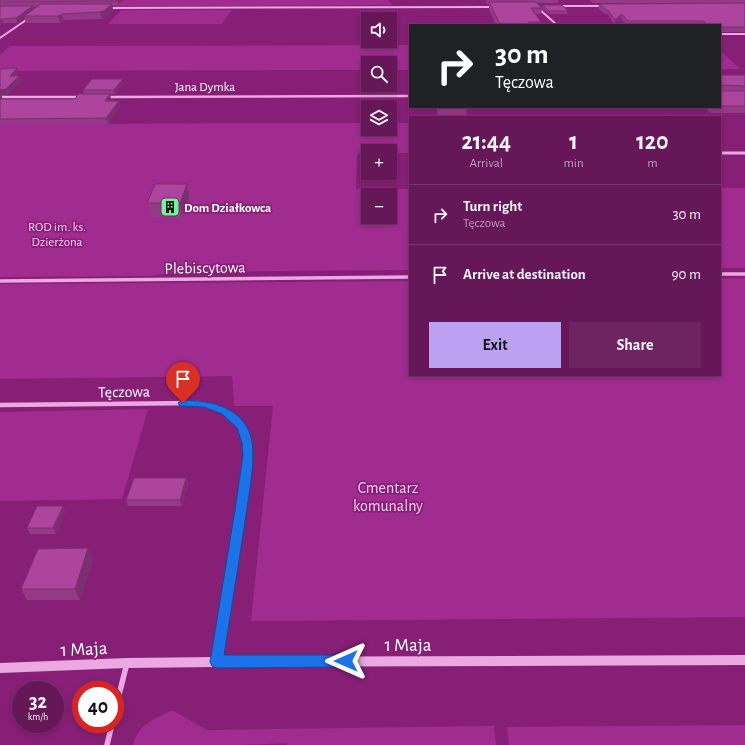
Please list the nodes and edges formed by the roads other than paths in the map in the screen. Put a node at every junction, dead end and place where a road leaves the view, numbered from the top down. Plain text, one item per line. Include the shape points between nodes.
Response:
1 (545, 6) edge
2 (552, 6) edge
3 (606, 6) edge
4 (494, 7) edge
5 (105, 8) edge
6 (30, 17) edge
7 (556, 24) edge
8 (721, 34) edge
9 (745, 34) edge
10 (0, 38) edge
11 (409, 96) edge
12 (0, 97) edge
13 (87, 97) edge
14 (102, 97) edge
15 (721, 153) edge
16 (745, 153) edge
17 (721, 274) edge
18 (745, 274) edge
19 (409, 277) edge
20 (0, 281) edge
21 (0, 405) edge
22 (745, 660) edge
23 (217, 662) junction
24 (128, 663) junction
25 (0, 668) edge
26 (123, 681) edge
27 (110, 733) edge
28 (107, 745) edge

1 - 7 street via 537,7
2 - 3 street
4 - 5 street
6 - 10 street
8 - 9 street
11 - 14 street, Jana Dymka
12 - 13 street
15 - 16 street
17 - 18 street
19 - 20 street, Plebiscytowa
21 - 23 street, Tęczowa via 198,403 219,408 236,420 246,435 248,455
22 - 23 street, 1 Maja
23 - 24 street, 1 Maja
24 - 25 street, 1 Maja
24 - 26 street
27 - 28 street

